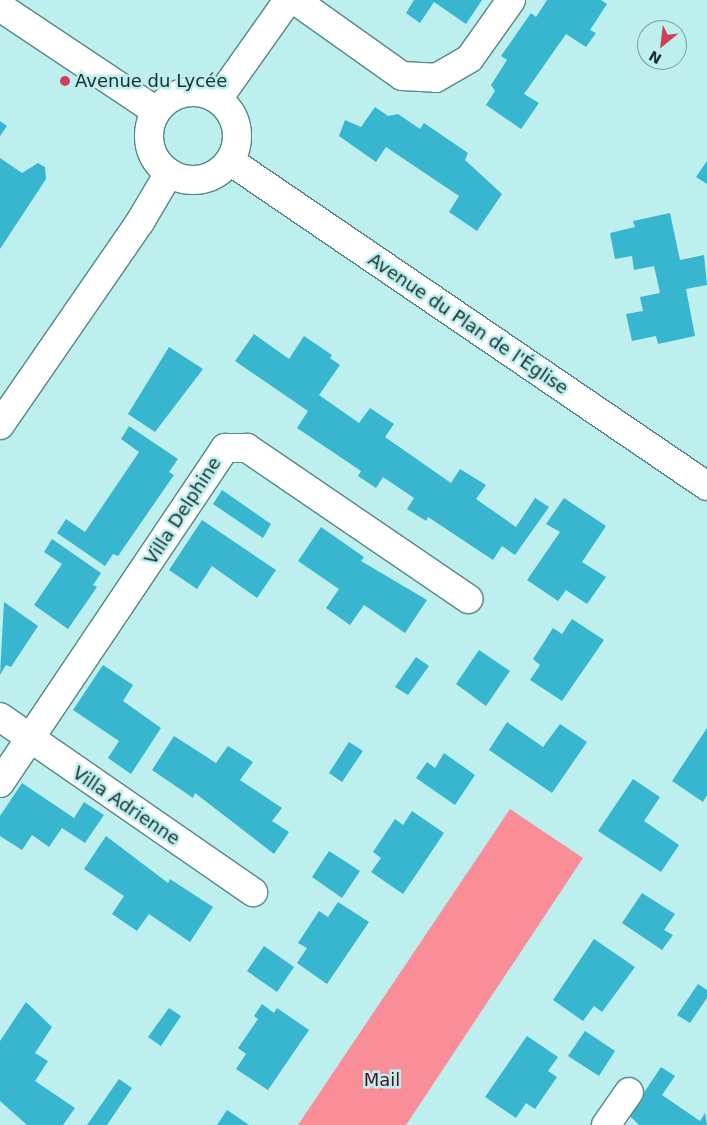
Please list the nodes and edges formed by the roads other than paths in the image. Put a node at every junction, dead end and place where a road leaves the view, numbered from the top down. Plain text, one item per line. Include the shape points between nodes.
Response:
1 (288, 0) edge
2 (295, 0) edge
3 (510, 0) edge
4 (0, 7) edge
5 (218, 99) junction
6 (156, 111) junction
7 (230, 162) junction
8 (169, 173) junction
9 (0, 425) edge
10 (707, 486) edge
11 (468, 600) dead end
12 (0, 717) edge
13 (30, 740) junction
14 (0, 783) edge
15 (253, 892) dead end
16 (630, 1092) dead end
17 (606, 1125) edge

1 - 5 street
2 - 3 street via 402,76 436,78 470,58
4 - 6 street
5 - 6 street via 192,91 166,100
5 - 7 street via 237,128 236,149
6 - 8 street via 148,138 158,164
7 - 8 street via 202,179
7 - 10 street, Avenue du Plan de l'Église
8 - 9 street via 140,222
11 - 13 street, Villa Delphine via 247,448 225,448
12 - 13 street, Villa Adrienne
13 - 14 street
13 - 15 street, Villa Adrienne
16 - 17 street

